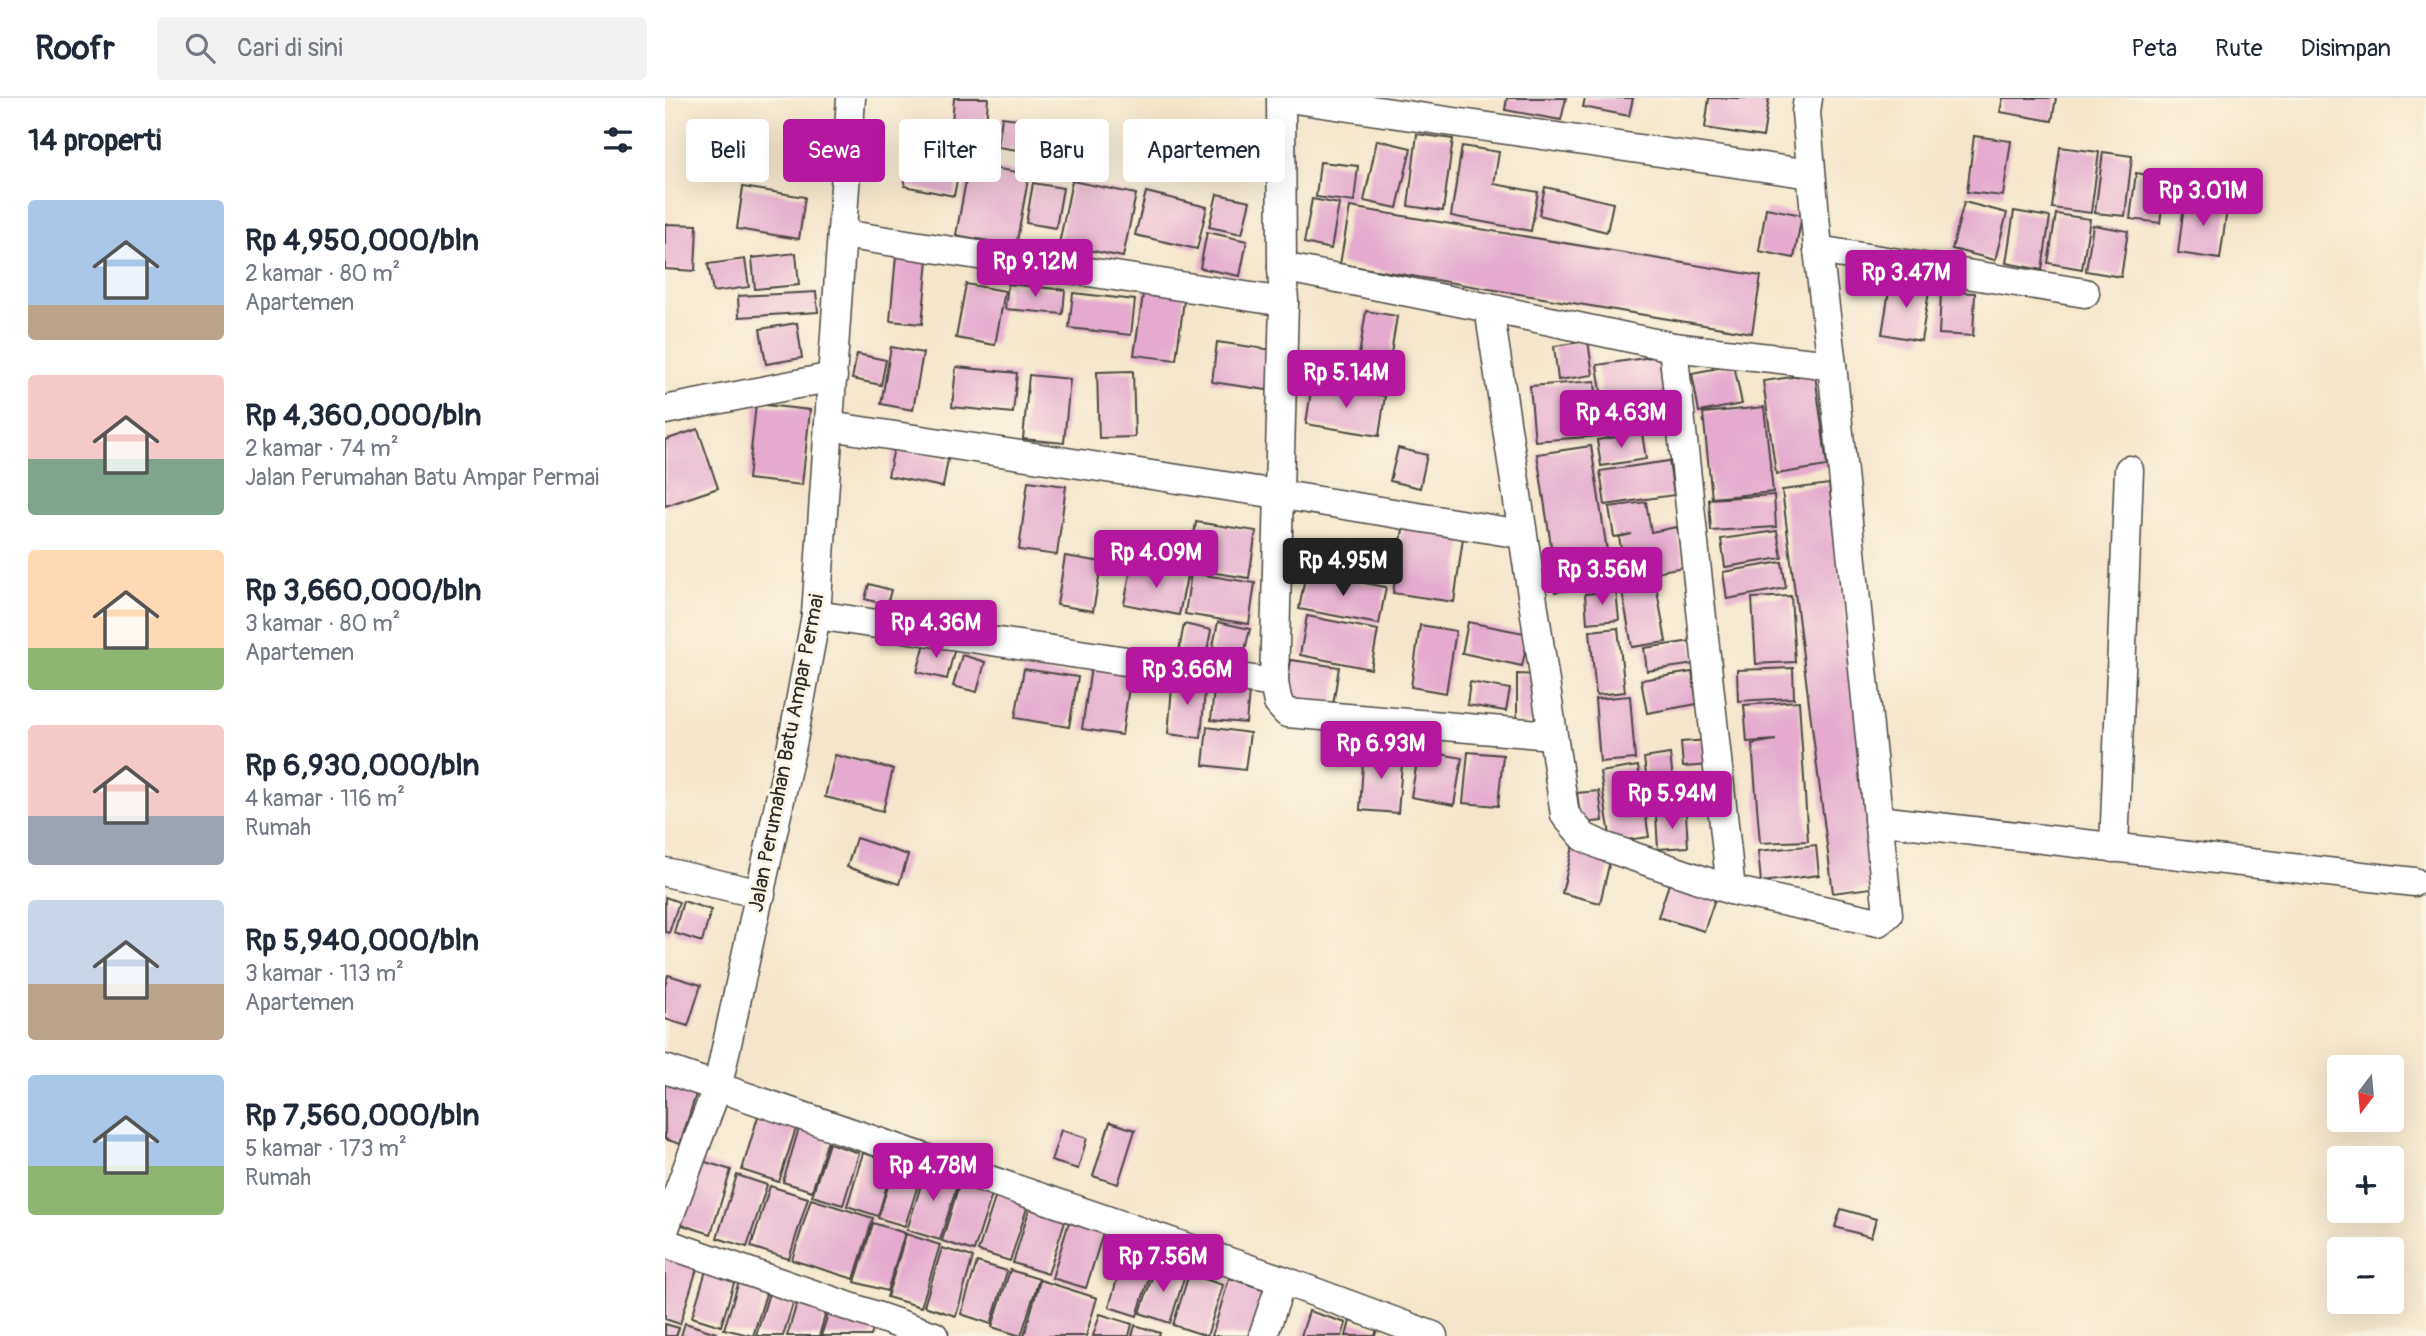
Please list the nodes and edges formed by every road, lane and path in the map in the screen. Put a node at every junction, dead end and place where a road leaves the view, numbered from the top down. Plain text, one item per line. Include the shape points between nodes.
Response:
1 (851, 98) edge
2 (1281, 98) edge
3 (1288, 98) edge
4 (1808, 98) edge
5 (1811, 174) junction
6 (842, 234) junction
7 (1818, 250) junction
8 (1282, 267) junction
9 (2085, 293) dead end
10 (1284, 302) junction
11 (1489, 308) junction
12 (1673, 347) junction
13 (1832, 365) junction
14 (833, 377) junction
15 (665, 410) edge
16 (829, 426) junction
17 (2129, 470) dead end
18 (1277, 494) junction
19 (1521, 534) junction
20 (816, 615) junction
21 (1274, 683) junction
22 (1552, 735) junction
23 (1878, 820) junction
24 (2114, 848) junction
25 (665, 872) edge
26 (2414, 882) dead end
27 (1731, 890) junction
28 (761, 894) junction
29 (665, 1069) edge
30 (719, 1085) junction
31 (665, 1228) edge
32 (665, 1243) edge
33 (1282, 1280) junction
34 (934, 1336) edge
35 (1262, 1336) edge
36 (1433, 1336) edge

1 - 6 street, Jalan Perumahan Batu Ampar Permai
2 - 8 street
3 - 5 street
4 - 5 street
5 - 7 street
6 - 10 street
6 - 14 street, Jalan Perumahan Batu Ampar Permai
7 - 9 street
7 - 13 street
8 - 10 street
8 - 11 street
10 - 18 street
11 - 12 street
11 - 19 street
12 - 13 street
12 - 27 street
13 - 23 street
14 - 15 street
14 - 16 street, Jalan Perumahan Batu Ampar Permai
16 - 18 street
16 - 20 street, Jalan Perumahan Batu Ampar Permai
17 - 24 street
18 - 19 street
18 - 21 street
19 - 22 street
20 - 21 street
20 - 28 street, Jalan Perumahan Batu Ampar Permai
21 - 22 street via 1278,704 1287,713
22 - 27 street via 1565,815 1584,837
23 - 24 street
23 - 27 street via 1888,914 1878,922
24 - 26 street
25 - 28 street
28 - 30 street, Jalan Perumahan Batu Ampar Permai
29 - 30 street
30 - 31 street, Jalan Perumahan Batu Ampar Permai
30 - 33 street
32 - 34 street
33 - 35 street
33 - 36 street

